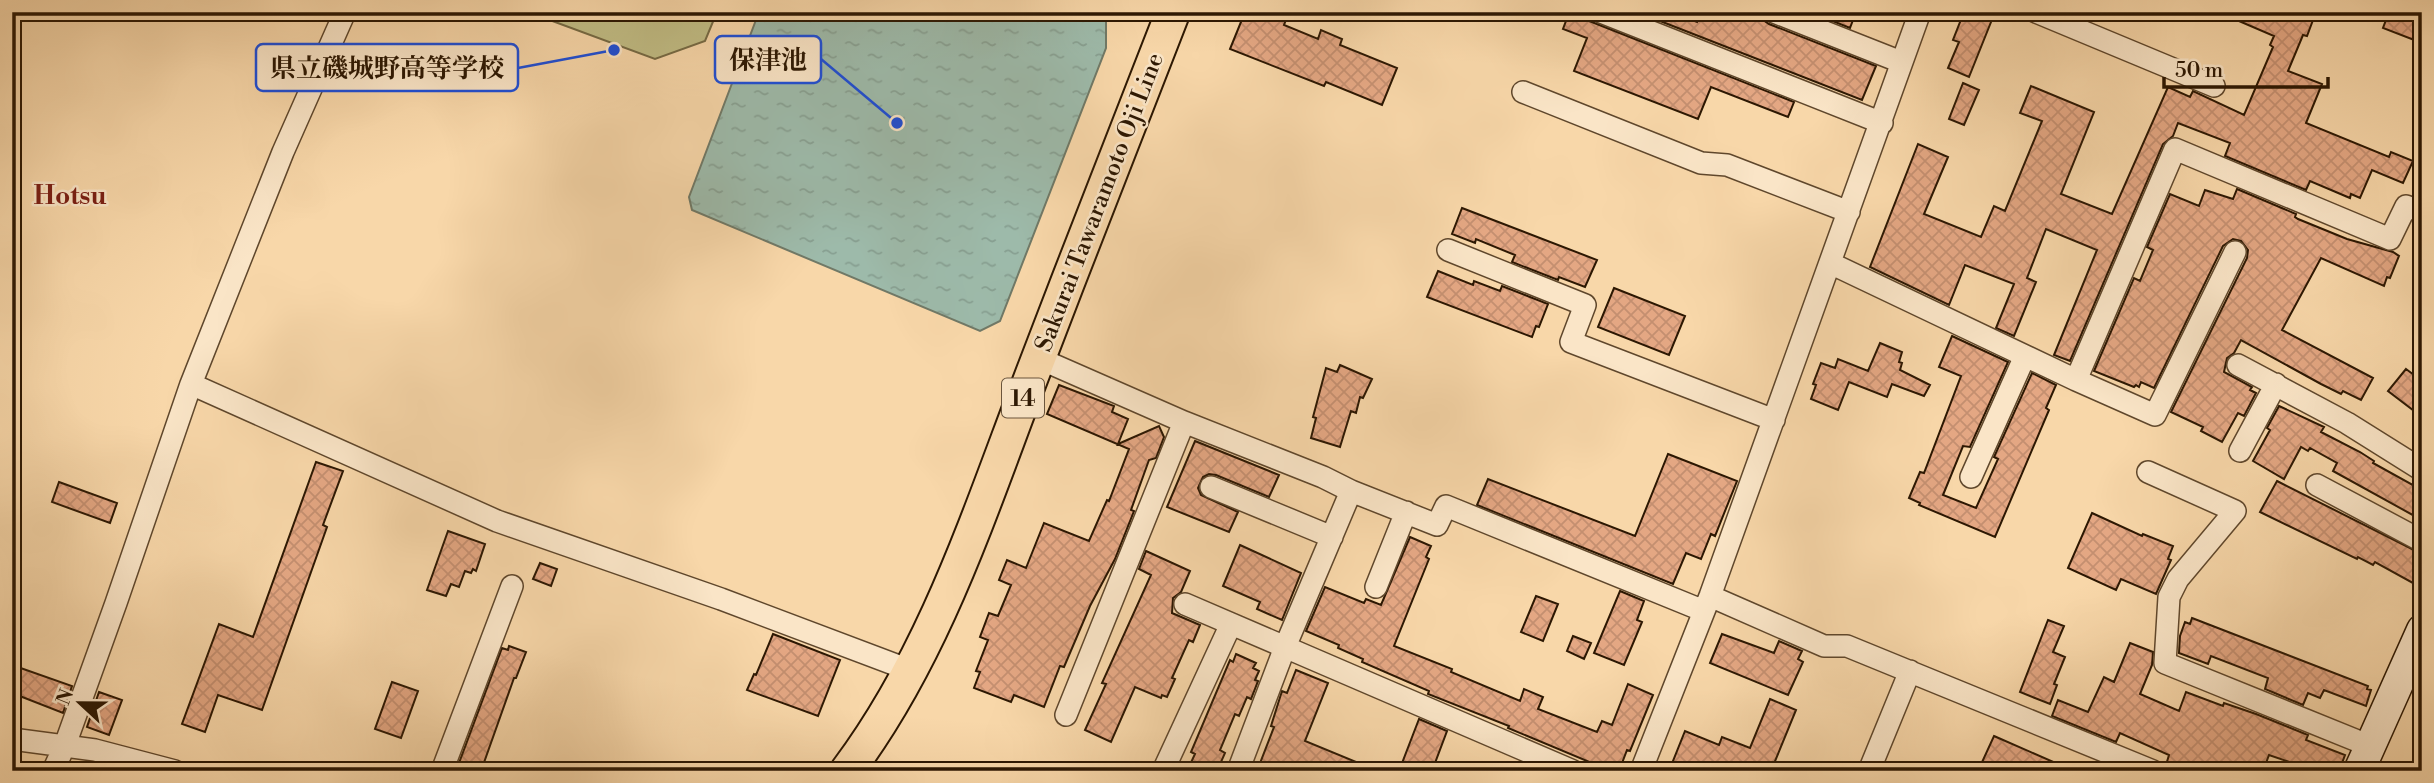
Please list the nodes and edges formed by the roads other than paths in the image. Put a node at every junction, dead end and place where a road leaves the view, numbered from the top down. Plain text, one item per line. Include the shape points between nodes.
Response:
1 (345, 12) edge
2 (1173, 12) edge
3 (1601, 12) edge
4 (1774, 12) edge
5 (1920, 12) edge
6 (2036, 12) edge
7 (1901, 62) junction
8 (2214, 86) dead end
9 (1523, 92) dead end
10 (1882, 123) junction
11 (1849, 212) junction
12 (2422, 212) edge
13 (1448, 250) dead end
14 (2235, 252) dead end
15 (1830, 264) junction
16 (2025, 356) junction
17 (1038, 358) junction
18 (2238, 365) dead end
19 (2076, 380) junction
20 (191, 384) junction
21 (2276, 384) junction
22 (1774, 420) junction
23 (1184, 422) junction
24 (2240, 451) dead end
25 (2422, 470) edge
26 (2148, 472) dead end
27 (1971, 477) dead end
28 (2317, 485) dead end
29 (1211, 487) dead end
30 (1351, 491) junction
31 (1406, 512) junction
32 (1332, 537) junction
33 (2422, 541) edge
34 (512, 586) dead end
35 (1376, 587) dead end
36 (1707, 603) junction
37 (1185, 604) dead end
38 (1231, 624) junction
39 (2422, 630) edge
40 (1285, 647) junction
41 (912, 671) junction
42 (1910, 671) junction
43 (1066, 715) dead end
44 (12, 739) edge
45 (65, 745) junction
46 (2365, 758) edge
47 (53, 771) edge
48 (175, 771) edge
49 (442, 771) edge
50 (847, 771) edge
51 (1163, 771) edge
52 (1238, 771) edge
53 (1573, 771) edge
54 (1642, 771) edge
55 (1869, 771) edge
56 (2152, 771) edge

1 - 20 street via 283,152
2 - 17 main road, Sakurai Tawaramoto Oji Line / 14
3 - 10 street
4 - 7 street
5 - 7 street
6 - 8 street
7 - 10 street
9 - 11 street via 1701,163 1727,165
10 - 11 street
11 - 15 street
12 - 19 street via 2406,206 2390,239 2175,149
13 - 22 street via 1585,305 1571,342
14 - 19 street via 2155,415
15 - 16 street
15 - 22 street
16 - 19 street
16 - 27 street
17 - 23 street
17 - 41 main road, Sakurai Tawaramoto Oji Line / 14 via 960,565
18 - 21 street
20 - 41 street via 497,521
20 - 45 street
21 - 24 street
21 - 25 street
22 - 36 street
23 - 30 street
23 - 43 street
26 - 46 street via 2235,511 2178,579 2169,597 2165,663
28 - 33 street
29 - 32 street
30 - 31 street
30 - 32 street
31 - 35 street
31 - 36 street via 1437,524 1446,506
32 - 40 street
34 - 49 street
36 - 42 street via 1824,646 1847,646
36 - 54 street
37 - 38 street
38 - 40 street
38 - 51 street
39 - 46 main road
40 - 52 street
40 - 53 street
41 - 50 main road, Sakurai Tawaramoto Oji Line / 14
42 - 55 street
42 - 56 street
44 - 45 street
45 - 47 street
45 - 48 street

